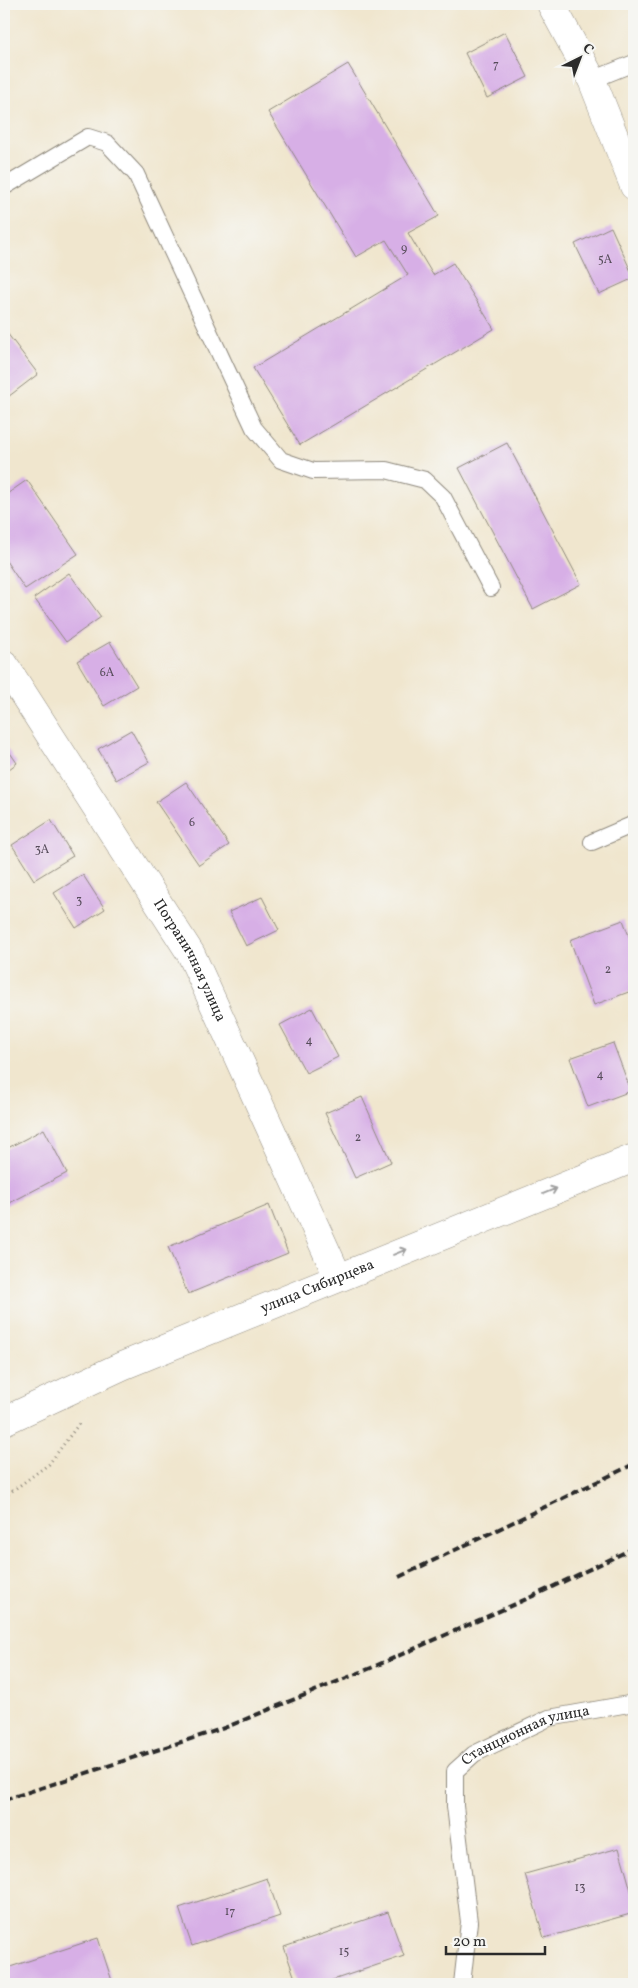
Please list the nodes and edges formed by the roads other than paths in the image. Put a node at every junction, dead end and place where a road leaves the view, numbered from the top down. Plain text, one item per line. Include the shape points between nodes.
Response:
1 (551, 4) edge
2 (634, 63) edge
3 (592, 80) junction
4 (634, 186) edge
5 (4, 187) edge
6 (491, 588) dead end
7 (4, 664) edge
8 (634, 824) edge
9 (592, 842) dead end
10 (634, 1158) edge
11 (338, 1277) junction
12 (4, 1421) edge
13 (634, 1703) edge
14 (462, 1984) edge

1 - 3 street
2 - 3 lane
3 - 4 street
5 - 6 lane via 88,137 107,143 136,174 254,428 281,460 313,471 386,470 425,480 443,497
7 - 11 street, Пограничная улица via 191,954
8 - 9 lane
11 -> 10 street, улица Сибирцева
11 - 12 street, улица Сибирцева via 122,1366
13 - 14 lane, Станционная улица via 549,1718 474,1754 455,1771 455,1806 469,1922

